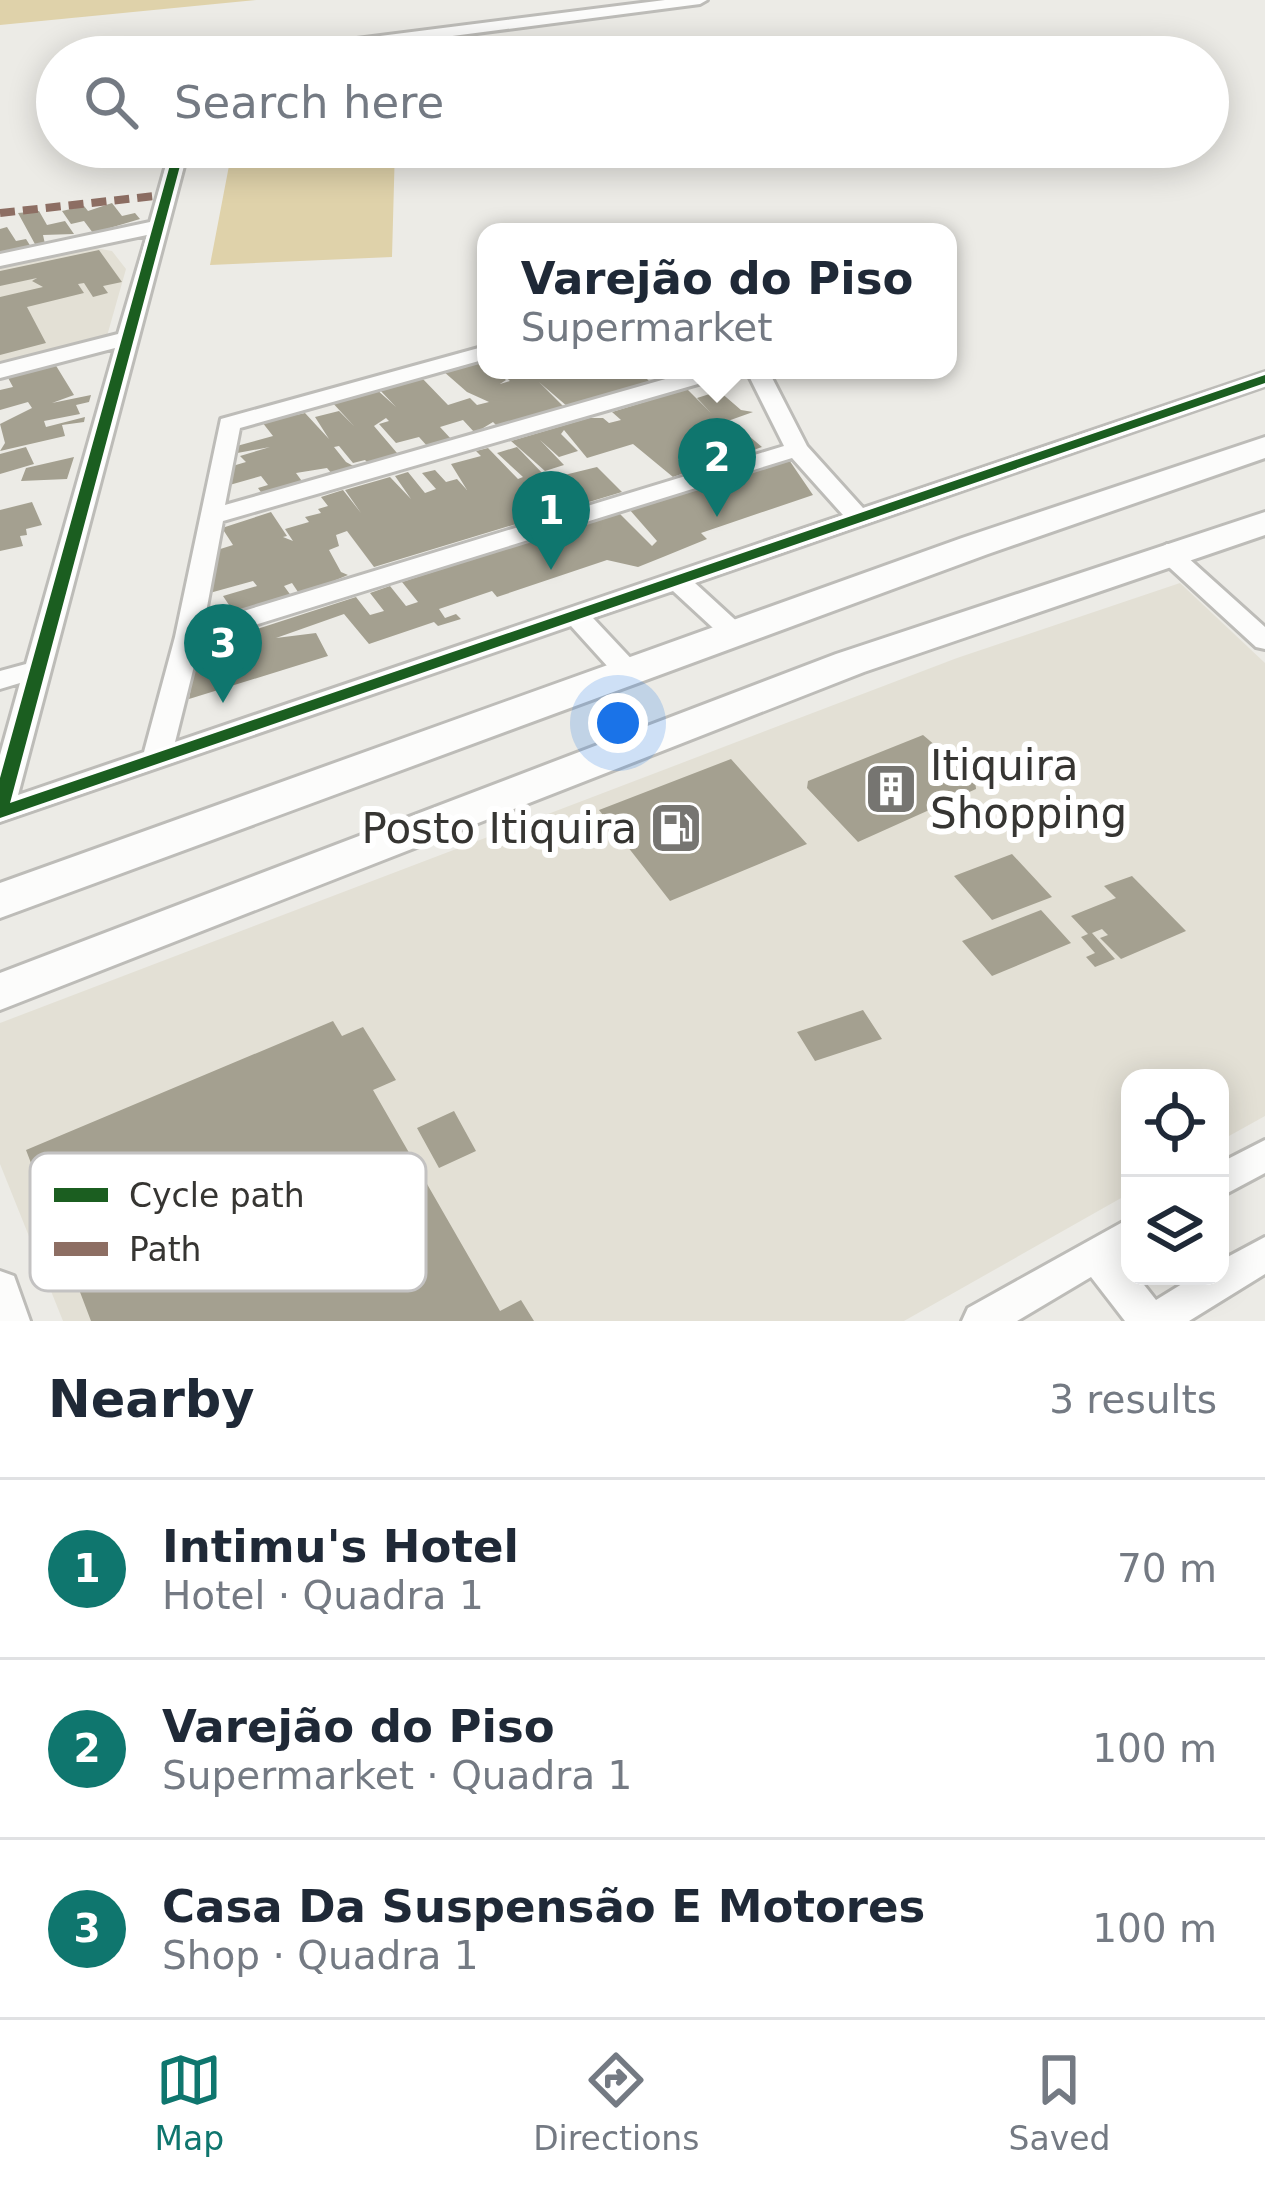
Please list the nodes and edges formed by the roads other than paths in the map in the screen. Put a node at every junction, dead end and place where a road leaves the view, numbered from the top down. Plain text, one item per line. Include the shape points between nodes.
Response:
1 (700, 0) edge
2 (418, 36) edge
3 (175, 168) edge
4 (160, 226) junction
5 (0, 260) edge
6 (129, 338) junction
7 (477, 355) edge
8 (0, 371) edge
9 (690, 379) edge
10 (762, 379) edge
11 (1265, 379) edge
12 (1265, 447) edge
13 (797, 449) junction
14 (210, 517) junction
15 (858, 517) junction
16 (1265, 523) edge
17 (1167, 553) junction
18 (677, 580) junction
19 (576, 615) junction
20 (734, 633) junction
21 (188, 637) junction
22 (1265, 641) edge
23 (40, 668) junction
24 (628, 672) junction
25 (0, 680) edge
26 (156, 761) junction
27 (0, 810) edge
28 (0, 901) edge
29 (0, 992) edge
30 (1265, 1155) edge
31 (1227, 1177) edge
32 (1113, 1244) edge
33 (1265, 1255) edge
34 (0, 1288) edge
35 (10, 1321) edge
36 (982, 1321) edge
37 (1152, 1321) edge

1 - 2 street
3 - 4 street
4 - 5 street
4 - 6 street
6 - 8 street
6 - 23 street
7 - 14 street via 229,424
9 - 14 street
10 - 13 street
11 - 15 street
12 - 20 highway
13 - 15 street
13 - 21 street
14 - 21 street
15 - 18 street
16 - 17 highway
17 - 22 street
17 - 29 highway via 850,663
18 - 19 street
18 - 20 street
19 - 24 street
19 - 26 street
20 - 24 highway
21 - 26 street
23 - 25 street
23 - 27 street
24 - 28 highway
26 - 27 street
30 - 31 street
32 - 36 street
32 - 37 street
33 - 37 street
34 - 35 street

